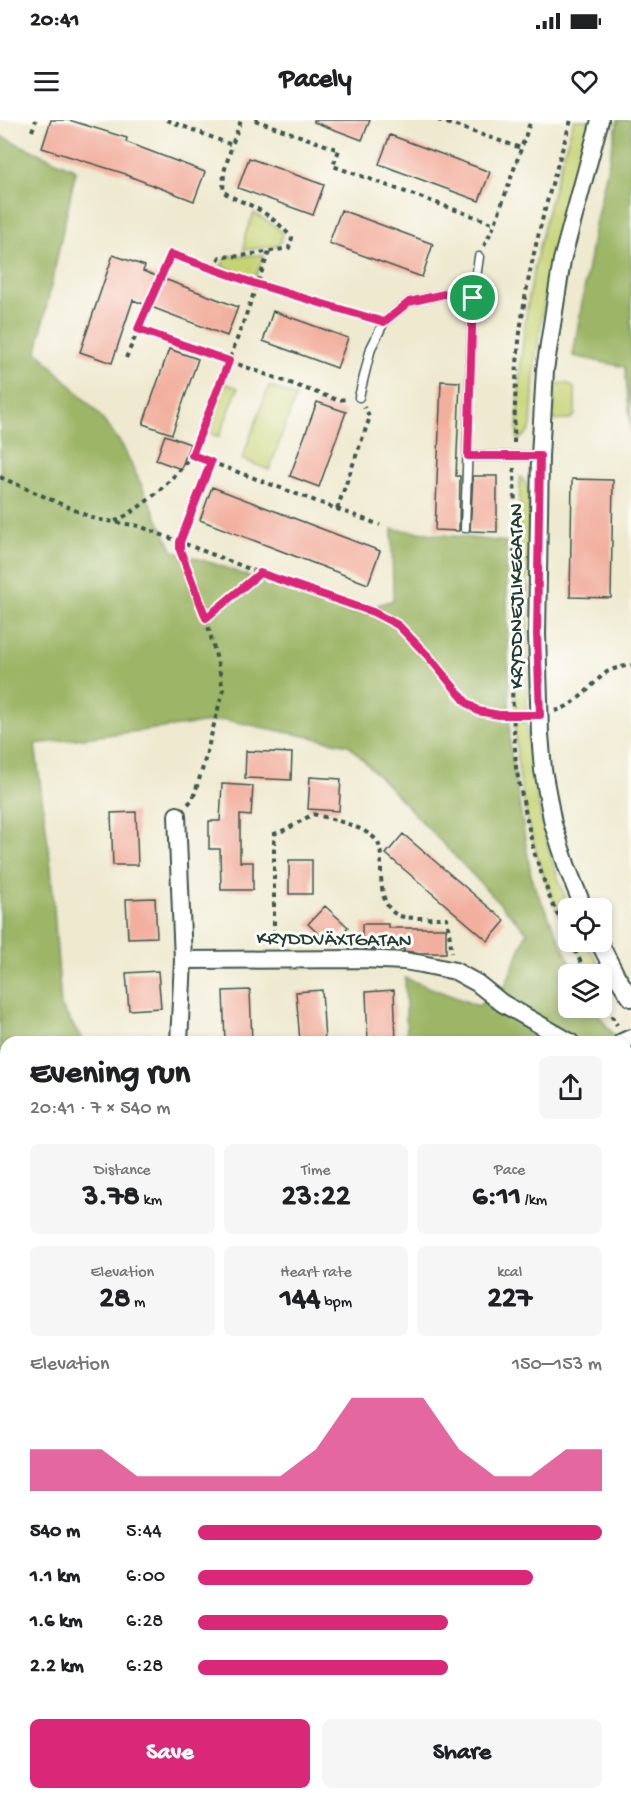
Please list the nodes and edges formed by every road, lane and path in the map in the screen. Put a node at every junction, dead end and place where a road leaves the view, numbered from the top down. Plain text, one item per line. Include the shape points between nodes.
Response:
1 (36, 120) edge
2 (167, 120) edge
3 (241, 120) edge
4 (255, 120) edge
5 (438, 120) edge
6 (531, 120) edge
7 (600, 120) edge
8 (32, 131) dead end
9 (232, 145) junction
10 (521, 148) junction
11 (495, 224) junction
12 (269, 252) junction
13 (479, 257) joint
14 (213, 268) junction
15 (256, 284) junction
16 (473, 298) junction
17 (384, 322) junction
18 (138, 329) junction
19 (126, 358) dead end
20 (229, 361) junction
21 (359, 397) junction
22 (192, 455) junction
23 (468, 456) junction
24 (540, 456) junction
25 (211, 462) junction
26 (0, 477) edge
27 (337, 509) junction
28 (115, 521) junction
29 (380, 525) dead end
30 (465, 528) dead end
31 (180, 542) junction
32 (260, 573) junction
33 (206, 618) junction
34 (631, 665) edge
35 (540, 715) junction
36 (177, 815) joint
37 (580, 898) edge
38 (604, 952) edge
39 (183, 960) junction
40 (274, 960) junction
41 (455, 972) junction
42 (631, 998) edge
43 (179, 1036) edge
44 (559, 1036) edge

1 - 8 path
2 - 9 path
3 - 9 path
4 - 11 path via 339,150 333,166
5 - 10 path
6 - 10 path
7 - 24 street, KRYDDNEJLIKEGATAN via 562,260 545,370
9 - 12 path via 223,191 253,206 292,238 289,248
10 - 11 path
11 - 13 path
12 - 14 path via 220,257
12 - 15 path
13 - 16 lane
14 - 15 path
14 - 18 path via 171,254
15 - 17 path
15 - 20 path
16 - 17 lane via 444,294 409,302
16 - 23 lane
17 - 21 lane via 371,348
18 - 19 path
18 - 20 path
20 - 21 path via 337,400
20 - 22 path
21 - 27 path via 370,417
22 - 25 path
22 - 28 path via 134,512
23 - 24 lane
23 - 30 lane
24 - 35 street, KRYDDNEJLIKEGATAN
25 - 27 path
25 - 31 path
26 - 28 path via 94,519
27 - 29 path
28 - 31 path
31 - 32 path
31 - 33 path
32 - 33 path
32 - 35 path via 373,612 398,625 478,711 506,716
33 - 36 path via 223,690 193,799
34 - 35 path via 605,673 567,708
35 - 37 street, KRYDDNEJLIKEGATAN via 543,770 553,824
36 - 39 street
38 - 42 street
39 - 40 street, KRYDDVÄXTGATAN
39 - 43 street
40 - 41 street, KRYDDVÄXTGATAN via 404,961
40 - 41 path via 274,834 313,814 366,832 377,842 386,906 400,916 447,918
41 - 44 street, KRYDDVÄXTGATAN

